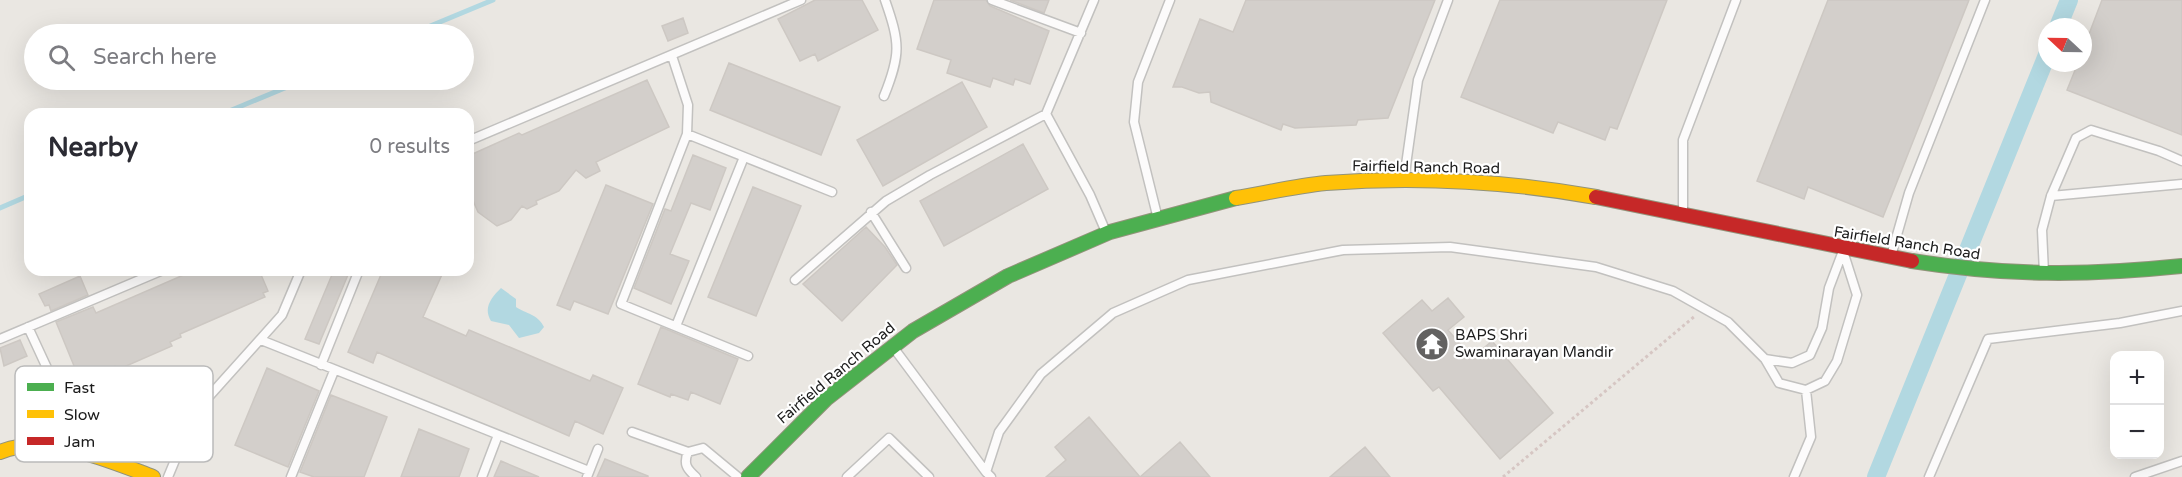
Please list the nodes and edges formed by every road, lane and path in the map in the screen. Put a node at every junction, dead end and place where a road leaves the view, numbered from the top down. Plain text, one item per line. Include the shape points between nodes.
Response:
1 (801, 0) edge
2 (885, 0) edge
3 (992, 0) edge
4 (1094, 0) edge
5 (1170, 0) edge
6 (1448, 0) edge
7 (1736, 0) edge
8 (1985, 0) edge
9 (1081, 33) junction
10 (672, 56) junction
11 (884, 96) dead end
12 (1046, 114) junction
13 (687, 134) junction
14 (474, 138) edge
15 (744, 158) junction
16 (2182, 161) edge
17 (1404, 179) junction
18 (2182, 184) edge
19 (832, 192) dead end
20 (2051, 196) junction
21 (871, 212) junction
22 (1157, 215) junction
23 (1683, 215) junction
24 (1106, 232) junction
25 (1843, 251) junction
26 (1891, 259) junction
27 (2182, 266) edge
28 (906, 268) dead end
29 (2044, 275) junction
30 (149, 276) edge
31 (298, 276) edge
32 (357, 276) edge
33 (795, 280) dead end
34 (1703, 308) junction
35 (2182, 311) edge
36 (676, 326) junction
37 (28, 327) junction
38 (0, 339) edge
39 (261, 340) junction
40 (891, 345) junction
41 (748, 356) dead end
42 (1765, 359) junction
43 (321, 365) junction
44 (46, 366) edge
45 (333, 371) junction
46 (1806, 390) junction
47 (213, 392) edge
48 (632, 432) dead end
49 (498, 435) junction
50 (15, 446) edge
51 (598, 449) dead end
52 (0, 452) edge
53 (688, 452) junction
54 (2182, 461) edge
55 (113, 462) edge
56 (174, 462) edge
57 (588, 474) edge
58 (989, 474) edge
59 (153, 477) edge
60 (168, 477) edge
61 (291, 477) edge
62 (482, 477) edge
63 (696, 477) edge
64 (738, 477) edge
65 (748, 477) edge
66 (847, 477) edge
67 (929, 477) edge
68 (1503, 477) edge
69 (1794, 477) edge
70 (1929, 477) edge
71 (2135, 477) edge

1 - 10 lane
2 - 11 lane via 897,36 898,54
3 - 9 lane
4 - 9 lane
5 - 22 lane via 1138,82 1134,122
6 - 17 lane via 1418,80
7 - 23 lane via 1683,140
8 - 26 lane via 1909,193
9 - 12 lane
10 - 13 lane via 688,105
10 - 14 lane
12 - 21 lane via 930,175
12 - 24 lane
13 - 15 lane
13 - 36 lane via 621,304
15 - 19 lane
15 - 36 lane
16 - 20 lane via 2091,130 2076,138
17 - 22 street, Fairfield Ranch Road via 1295,186
17 - 23 street, Fairfield Ranch Road via 1540,188
18 - 20 lane
20 - 29 lane via 2042,230
21 - 28 lane
21 - 33 lane
22 - 24 street, Fairfield Ranch Road
23 - 25 street, Fairfield Ranch Road
24 - 40 street, Fairfield Ranch Road via 1022,269
25 - 26 street, Fairfield Ranch Road
25 - 42 lane via 1829,288 1822,328 1810,355 1792,363
25 - 46 lane via 1857,295 1837,361 1825,381
26 - 29 street, Fairfield Ranch Road
27 - 29 street, Fairfield Ranch Road
30 - 37 lane
31 - 39 lane via 282,315
32 - 43 lane
34 - 42 lane via 1728,322
34 - 58 lane via 1673,291 1596,267 1450,248 1342,250 1188,280 1113,313 1041,375 999,432
34 - 68 path
35 - 70 lane via 2120,324 1988,339
36 - 41 lane
37 - 38 lane
37 - 44 lane
39 - 43 lane
39 - 47 lane
40 - 58 lane
40 - 65 street, Fairfield Ranch Road via 815,408
42 - 46 lane via 1779,383
43 - 45 lane
45 - 49 lane
45 - 61 lane
46 - 69 lane via 1810,436
48 - 53 lane
49 - 57 lane
49 - 62 lane
50 - 52 street
51 - 57 lane
53 - 63 lane via 686,465
53 - 64 lane via 703,448
54 - 71 lane
55 - 59 street
56 - 60 lane
66 - 67 lane via 889,438

